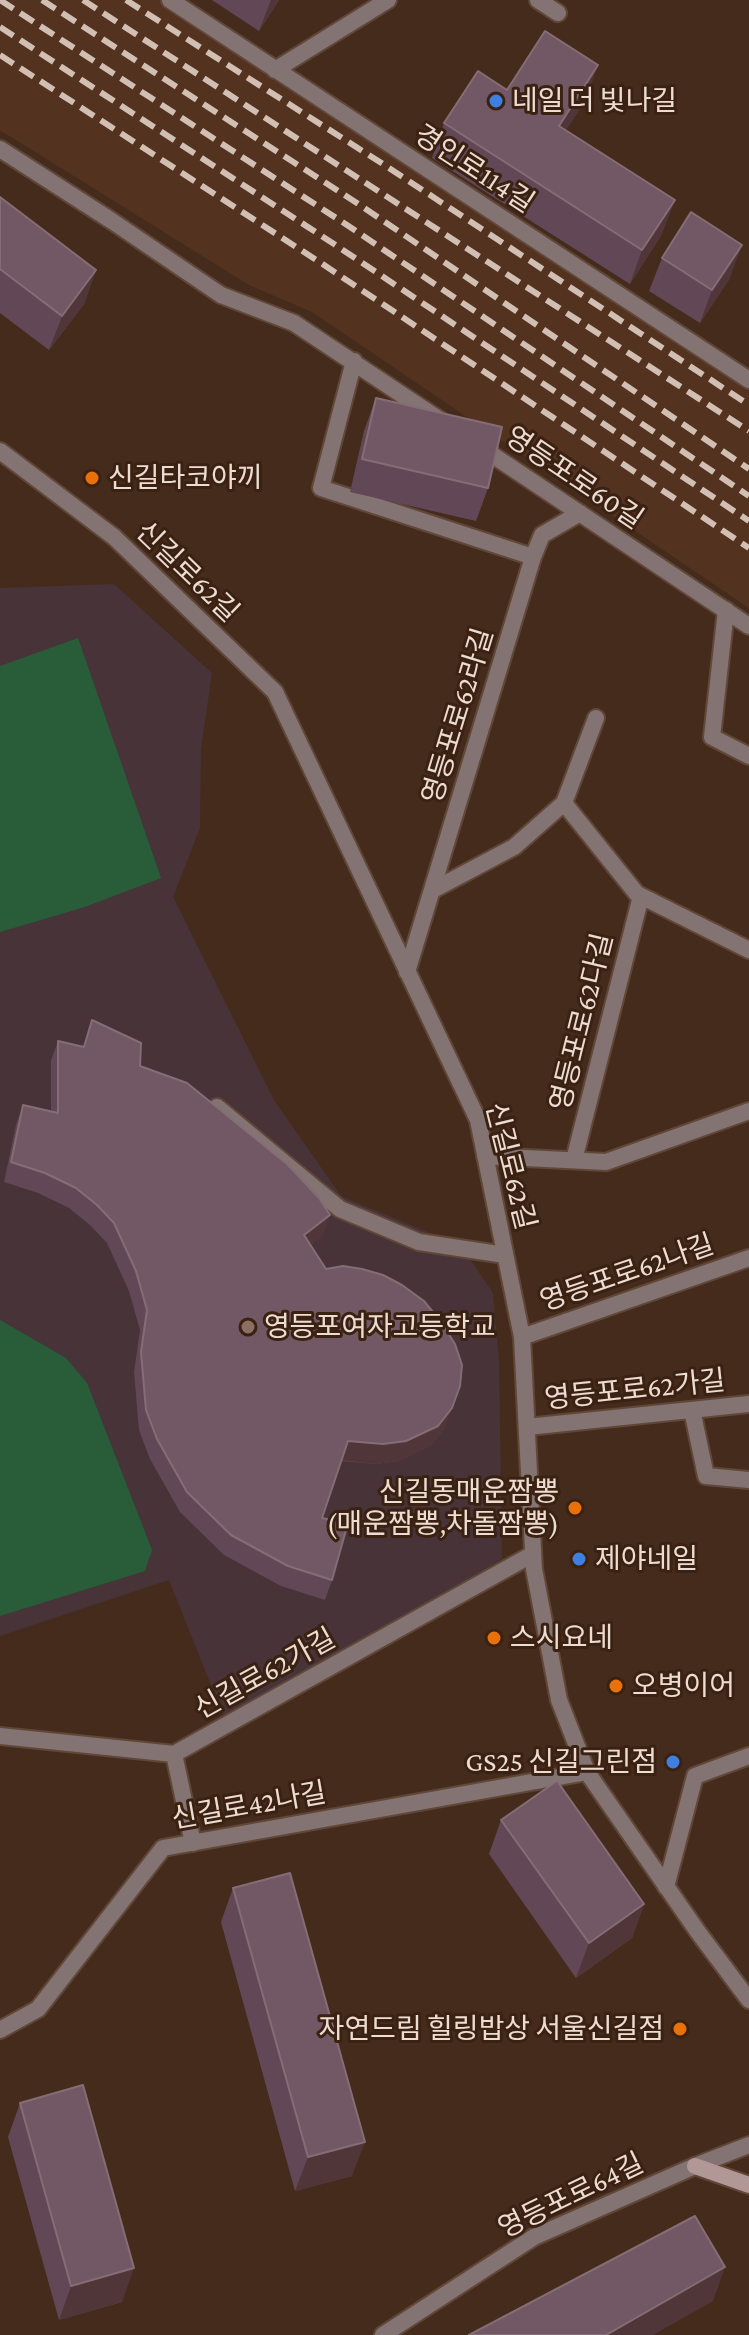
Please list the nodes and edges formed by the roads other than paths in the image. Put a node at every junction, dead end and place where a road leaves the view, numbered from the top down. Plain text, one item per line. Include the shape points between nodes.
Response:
1 (170, 0) edge
2 (388, 0) edge
3 (538, 0) edge
4 (558, 13) dead end
5 (275, 70) junction
6 (0, 149) edge
7 (354, 361) junction
8 (749, 380) edge
9 (0, 451) edge
10 (580, 513) junction
11 (533, 557) junction
12 (726, 610) junction
13 (749, 626) edge
14 (596, 718) dead end
15 (749, 756) edge
16 (564, 803) junction
17 (433, 890) junction
18 (641, 896) junction
19 (749, 950) edge
20 (407, 972) junction
21 (217, 1107) edge
22 (749, 1111) edge
23 (485, 1156) junction
24 (574, 1160) junction
25 (505, 1255) junction
26 (749, 1258) edge
27 (522, 1337) junction
28 (749, 1404) edge
29 (692, 1410) junction
30 (527, 1427) junction
31 (749, 1480) edge
32 (533, 1554) junction
33 (0, 1736) edge
34 (174, 1754) junction
35 (749, 1756) edge
36 (587, 1772) junction
37 (193, 1843) junction
38 (666, 1887) junction
39 (749, 2000) edge
40 (0, 2030) edge
41 (749, 2145) edge
42 (695, 2166) junction
43 (749, 2185) edge
44 (383, 2335) edge

1 - 5 street, 경인로114길
2 - 5 street
3 - 4 street
5 - 8 street, 경인로114길
6 - 7 street, 영등포로60길 via 221,295 294,323
7 - 10 street, 영등포로60길
7 - 11 street via 321,488
9 - 20 street, 신길로62길 via 114,537 275,692
10 - 11 street, 영등포로62라길 via 542,535
10 - 12 street, 영등포로60길
11 - 17 street, 영등포로62라길
12 - 13 street, 영등포로60길
12 - 15 street via 712,737
14 - 16 street
16 - 17 street via 514,847
16 - 18 street
17 - 20 street, 영등포로62라길
18 - 19 street
18 - 24 street, 영등포로62다길
20 - 23 street, 신길로62길 via 478,1120
21 - 25 street via 340,1209 419,1242
22 - 24 street via 606,1162
23 - 24 street
23 - 25 street, 신길로62길
25 - 27 street, 신길로62길
26 - 27 street, 영등포로62나길
27 - 30 street, 신길로62길
28 - 29 street, 영등포로62가길
29 - 30 street, 영등포로62가길
29 - 31 street via 706,1476
30 - 32 street, 신길로62길
32 - 34 street, 신길로62가길
32 - 36 street, 신길로62길 via 559,1700
33 - 34 street, 신길로62가길
34 - 37 street
35 - 38 street via 695,1776
36 - 37 street, 신길로42나길
36 - 38 street, 신길로62길
37 - 40 street, 신길로42나길 via 163,1848 38,2009
38 - 39 street, 신길로62길
41 - 42 street, 영등포로64길
42 - 43 main road
42 - 44 street, 영등포로64길 via 534,2237

